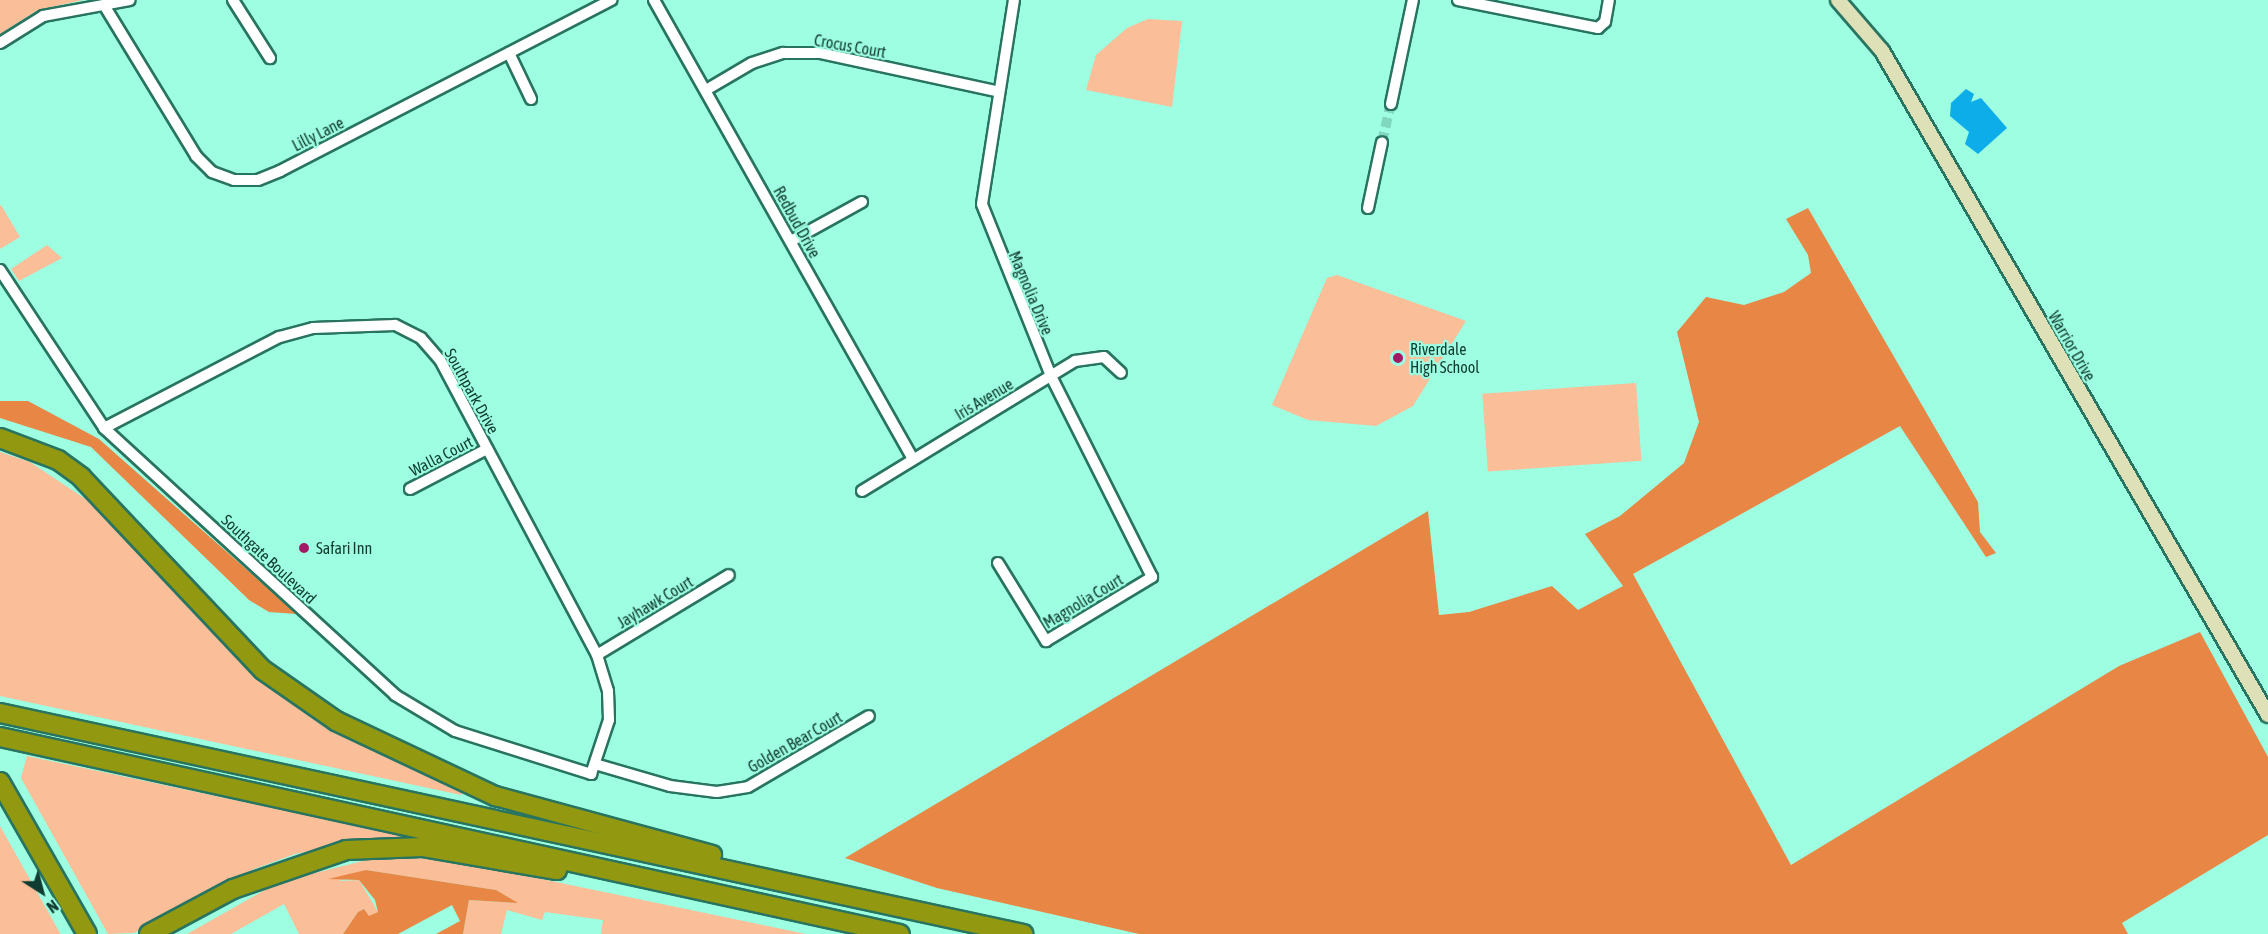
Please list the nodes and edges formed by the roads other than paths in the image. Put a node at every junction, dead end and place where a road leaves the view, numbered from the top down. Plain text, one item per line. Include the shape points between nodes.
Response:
1 (130, 0) edge
2 (233, 0) edge
3 (612, 0) edge
4 (654, 0) edge
5 (1014, 0) edge
6 (1413, 0) edge
7 (1458, 0) edge
8 (1609, 0) edge
9 (1838, 0) edge
10 (104, 5) junction
11 (0, 43) edge
12 (509, 53) junction
13 (270, 58) dead end
14 (706, 90) junction
15 (996, 91) junction
16 (531, 99) dead end
17 (1390, 104) tunnel mouth
18 (1382, 142) tunnel mouth
19 (862, 202) dead end
20 (1368, 208) dead end
21 (791, 241) junction
22 (0, 270) edge
23 (1121, 373) dead end
24 (1051, 376) junction
25 (104, 428) junction
26 (0, 438) edge
27 (487, 449) junction
28 (913, 459) junction
29 (410, 489) dead end
30 (862, 490) dead end
31 (998, 562) dead end
32 (729, 575) dead end
33 (1152, 577) joint
34 (597, 655) junction
35 (0, 713) edge
36 (2268, 715) edge
37 (869, 716) dead end
38 (0, 737) edge
39 (593, 769) junction
40 (0, 782) edge
41 (796, 885) junction
42 (794, 910) junction
43 (190, 914) junction
44 (87, 934) edge
45 (149, 934) edge
46 (176, 934) edge
47 (900, 934) edge
48 (1023, 934) edge

1 - 10 street
2 - 13 street
3 - 12 street, Lilly Lane
4 - 14 street, Redbud Drive
5 - 15 street, Magnolia Drive
6 - 17 street
7 - 8 street via 1598,28 1605,22
9 - 36 street, Warrior Drive via 1882,51
10 - 11 street via 43,16
10 - 12 street, Lilly Lane via 196,156 212,172 234,180 258,180 280,171
12 - 16 street
14 - 15 street, Crocus Court via 752,63 783,53 820,53
14 - 21 street, Redbud Drive
15 - 24 street, Magnolia Drive via 982,204
18 - 20 street
19 - 21 street
21 - 28 street, Redbud Drive
22 - 25 street, Southgate Boulevard
23 - 24 street, Iris Avenue via 1112,361 1092,356
24 - 28 street, Iris Avenue
24 - 33 street, Magnolia Drive
25 - 27 street, Southpark Drive via 279,337 313,328 395,325 421,338 440,360
25 - 39 street, Southgate Boulevard via 395,695 455,731
26 - 41 highway via 58,460 81,477 263,670 375,743 495,796 724,859
27 - 29 street, Walla Court
27 - 34 street, Southpark Drive
28 - 30 street, Iris Avenue
31 - 33 street, Magnolia Court via 1046,641
32 - 34 street, Jayhawk Court
34 - 39 street, Southpark Drive via 608,691 609,720
35 - 41 highway
37 - 39 street, Golden Bear Court via 748,786 717,792
38 - 42 highway
40 - 44 highway
41 - 48 highway
42 - 43 highway via 422,847 346,850 233,889
42 - 47 highway
43 - 45 highway
43 - 46 highway

